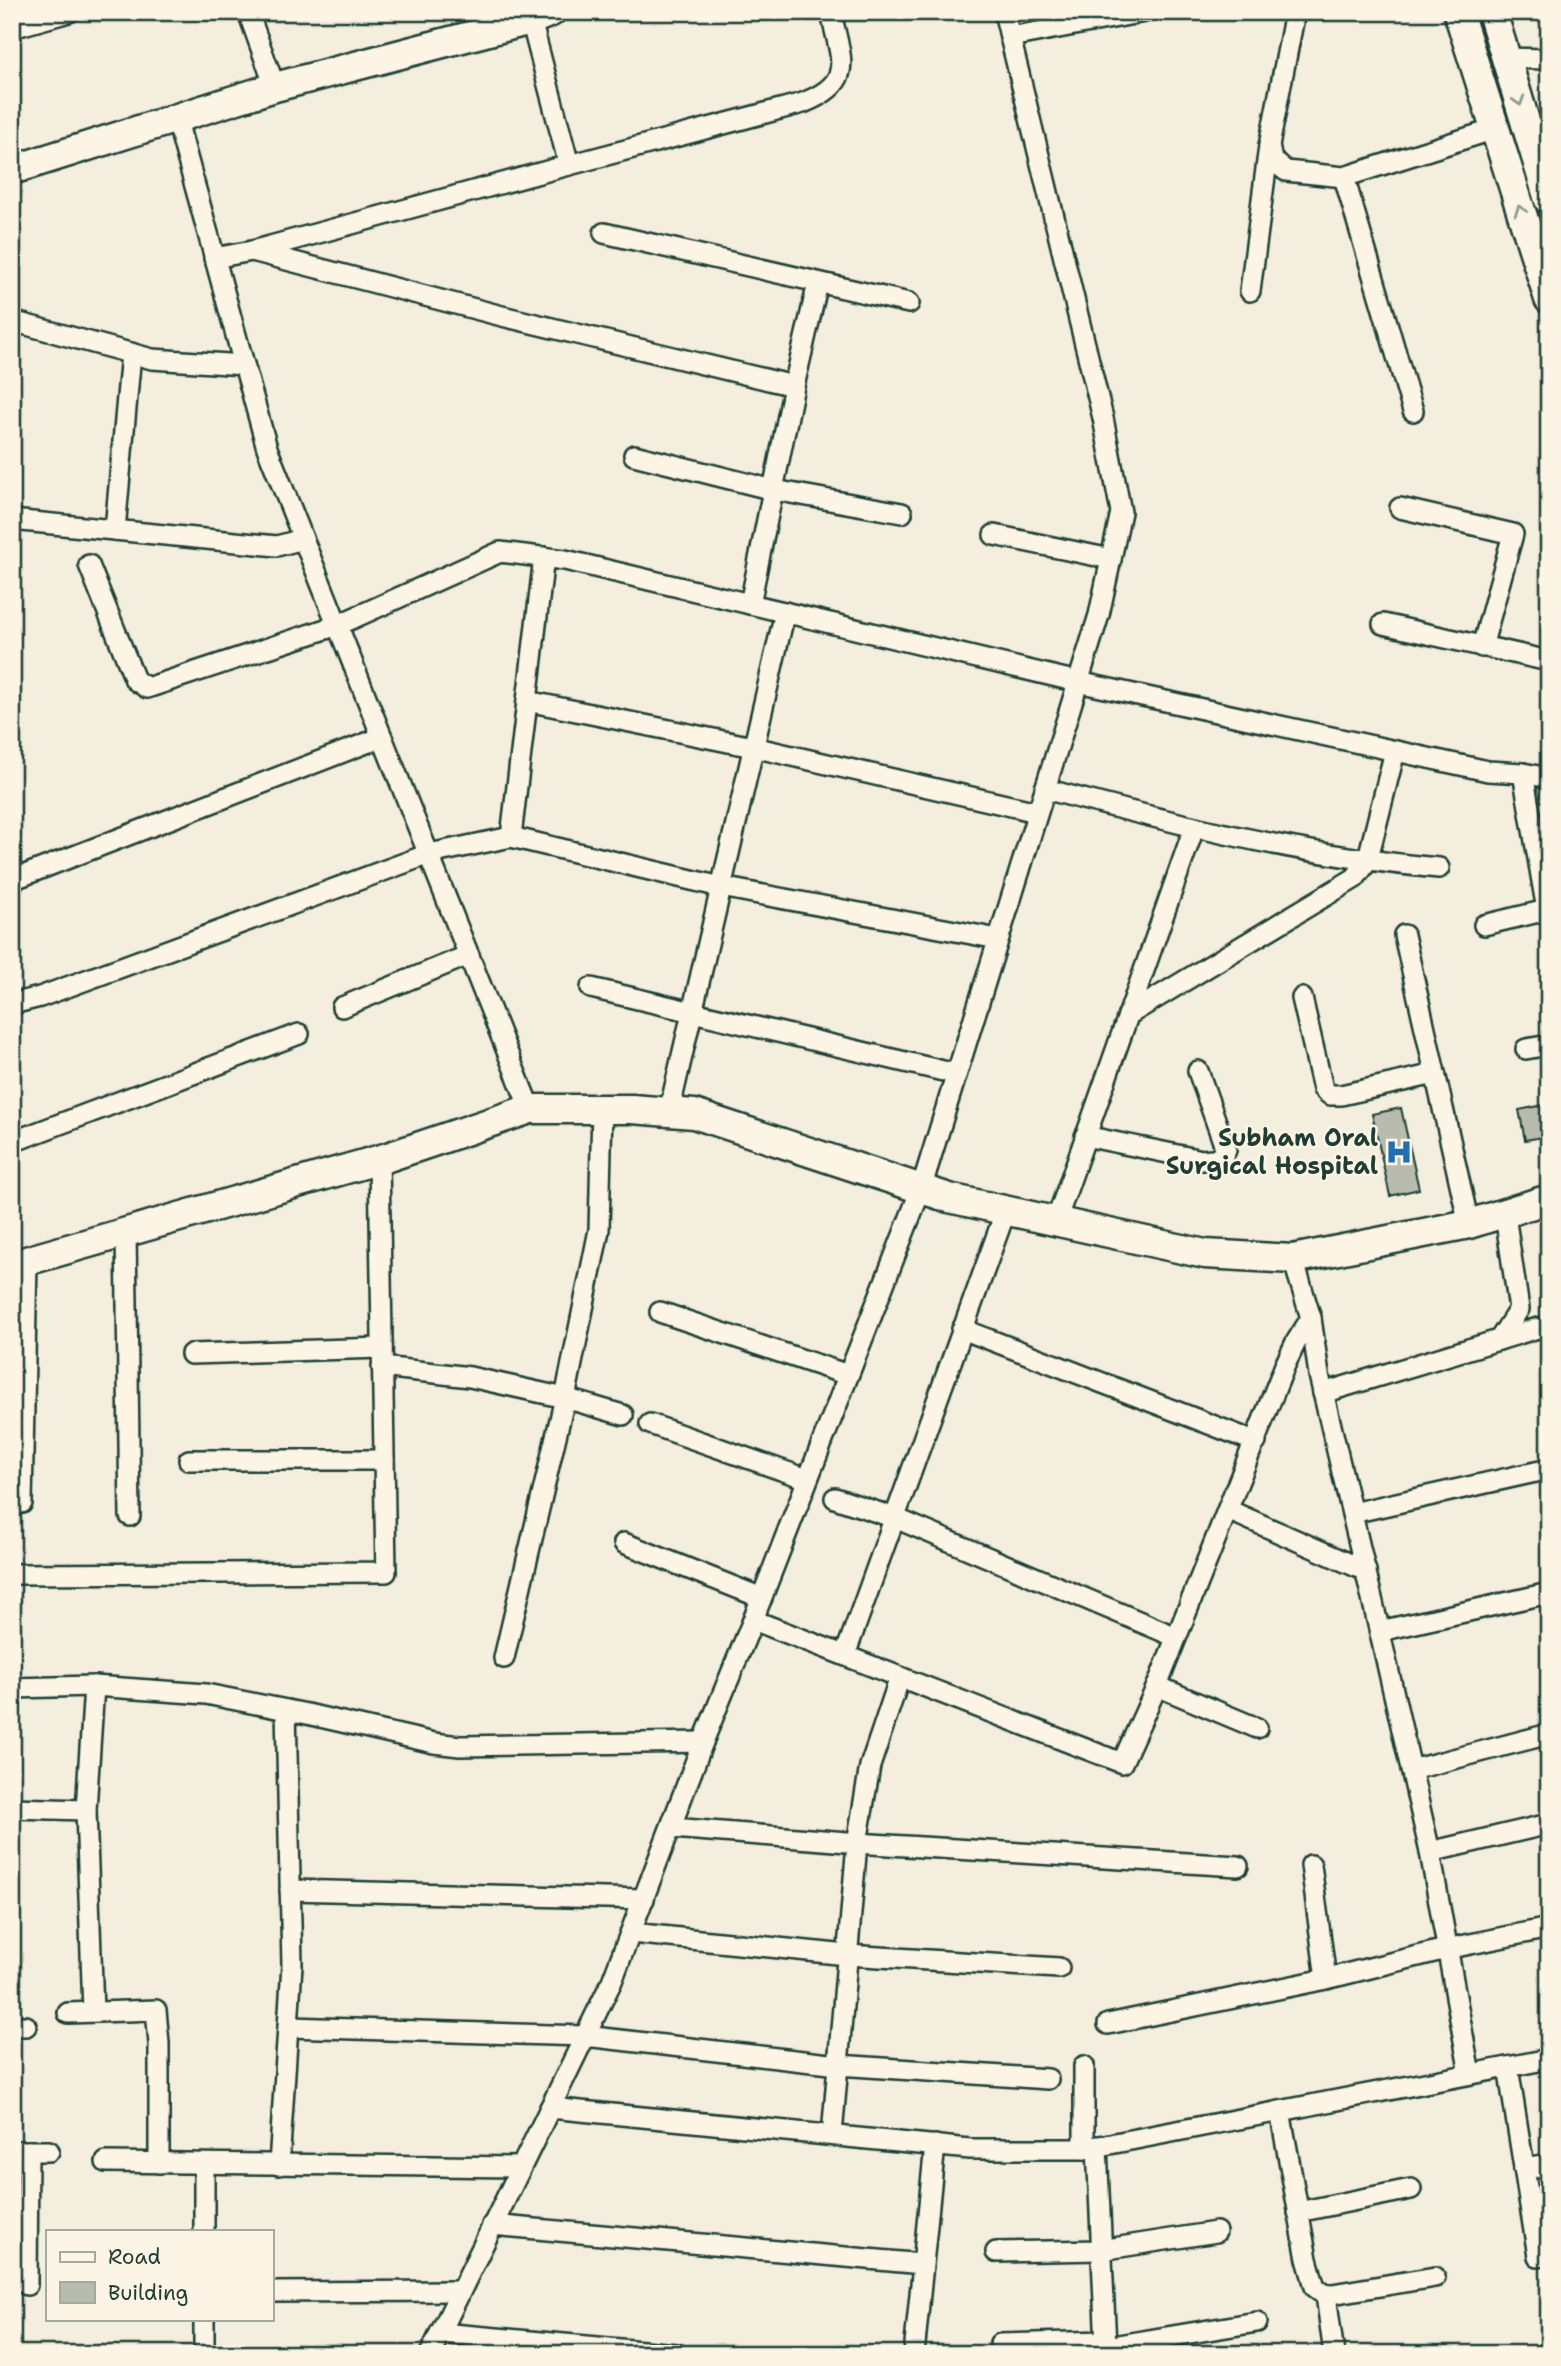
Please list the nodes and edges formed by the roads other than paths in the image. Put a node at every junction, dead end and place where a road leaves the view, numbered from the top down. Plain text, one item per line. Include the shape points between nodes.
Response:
1 (69, 12) edge
2 (248, 12) edge
3 (831, 12) edge
4 (1004, 12) edge
5 (1144, 12) edge
6 (1295, 12) edge
7 (1458, 12) edge
8 (1492, 12) edge
9 (541, 16) edge
10 (12, 28) edge
11 (1010, 37) junction
12 (1506, 58) junction
13 (1549, 59) edge
14 (275, 87) junction
15 (176, 117) junction
16 (1495, 129) junction
17 (1269, 146) junction
18 (569, 165) junction
19 (13, 166) edge
20 (1344, 177) junction
21 (1549, 200) edge
22 (604, 233) dead end
23 (252, 251) junction
24 (214, 258) junction
25 (818, 283) junction
26 (1250, 291) dead end
27 (1549, 299) edge
28 (909, 303) dead end
29 (12, 321) edge
30 (131, 353) junction
31 (244, 365) junction
32 (794, 386) junction
33 (1413, 411) dead end
34 (634, 455) dead end
35 (774, 490) junction
36 (1400, 508) dead end
37 (902, 513) dead end
38 (12, 520) edge
39 (115, 530) junction
40 (994, 535) dead end
41 (303, 539) junction
42 (544, 557) junction
43 (1111, 559) junction
44 (89, 565) dead end
45 (750, 604) junction
46 (785, 612) junction
47 (1383, 624) dead end
48 (338, 625) junction
49 (1482, 647) junction
50 (1549, 661) edge
51 (1078, 682) junction
52 (527, 701) junction
53 (382, 737) junction
54 (753, 747) junction
55 (1395, 751) junction
56 (1523, 773) junction
57 (1549, 778) edge
58 (1045, 789) junction
59 (1037, 813) junction
60 (1194, 828) junction
61 (511, 837) junction
62 (429, 854) junction
63 (1367, 862) junction
64 (1439, 868) dead end
65 (12, 880) edge
66 (721, 887) junction
67 (1548, 909) edge
68 (1484, 925) dead end
69 (1404, 935) dead end
70 (998, 939) junction
71 (469, 955) junction
72 (591, 988) dead end
73 (1302, 998) dead end
74 (12, 1004) edge
75 (342, 1007) dead end
76 (692, 1013) junction
77 (1128, 1016) junction
78 (299, 1034) dead end
79 (1549, 1045) edge
80 (1526, 1049) dead end
81 (1198, 1071) dead end
82 (956, 1074) junction
83 (1435, 1074) junction
84 (530, 1108) junction
85 (602, 1109) junction
86 (669, 1112) junction
87 (1086, 1136) junction
88 (12, 1142) edge
89 (379, 1160) junction
90 (921, 1189) junction
91 (1549, 1199) edge
92 (1006, 1210) junction
93 (1505, 1215) junction
94 (1056, 1221) junction
95 (1469, 1224) junction
96 (126, 1233) junction
97 (1293, 1259) junction
98 (20, 1263) edge
99 (660, 1312) dead end
100 (1311, 1318) junction
101 (1538, 1328) dead end
102 (962, 1329) junction
103 (1499, 1340) junction
104 (191, 1354) dead end
105 (382, 1358) junction
106 (848, 1375) junction
107 (1323, 1393) junction
108 (565, 1398) junction
109 (623, 1415) dead end
110 (650, 1423) dead end
111 (1256, 1442) junction
112 (188, 1460) dead end
113 (384, 1460) junction
114 (1549, 1469) edge
115 (807, 1479) junction
116 (835, 1498) dead end
117 (22, 1503) dead end
118 (1228, 1510) junction
119 (1352, 1513) junction
120 (130, 1517) dead end
121 (895, 1518) junction
122 (624, 1543) dead end
123 (1366, 1571) junction
124 (12, 1574) edge
125 (1549, 1593) edge
126 (762, 1598) junction
127 (753, 1620) junction
128 (1380, 1631) junction
129 (1176, 1637) junction
130 (845, 1655) junction
131 (503, 1658) dead end
132 (900, 1677) junction
133 (94, 1686) junction
134 (1157, 1686) junction
135 (12, 1688) edge
136 (286, 1710) junction
137 (1257, 1728) dead end
138 (1549, 1734) edge
139 (703, 1742) junction
140 (1411, 1769) junction
141 (12, 1808) edge
142 (86, 1810) junction
143 (1549, 1824) edge
144 (672, 1828) junction
145 (856, 1843) junction
146 (1430, 1852) junction
147 (1311, 1865) dead end
148 (1238, 1866) dead end
149 (290, 1890) junction
150 (644, 1899) junction
151 (1549, 1928) edge
152 (631, 1933) junction
153 (1446, 1950) junction
154 (846, 1955) junction
155 (1059, 1968) dead end
156 (1326, 1979) junction
157 (93, 2012) junction
158 (68, 2013) dead end
159 (1108, 2024) dead end
160 (288, 2027) junction
161 (585, 2036) junction
162 (1549, 2059) edge
163 (838, 2065) junction
164 (1084, 2066) dead end
165 (1508, 2067) junction
166 (1470, 2074) junction
167 (1048, 2079) dead end
168 (550, 2108) junction
169 (1280, 2111) junction
170 (832, 2135) junction
171 (935, 2145) junction
172 (1090, 2148) junction
173 (20, 2151) edge
174 (48, 2151) dead end
175 (106, 2162) dead end
176 (159, 2163) junction
177 (204, 2164) junction
178 (279, 2165) junction
179 (1549, 2165) edge
180 (520, 2168) junction
181 (1524, 2169) junction
182 (1411, 2189) dead end
183 (1298, 2212) junction
184 (492, 2225) junction
185 (204, 2230) edge
186 (1216, 2232) dead end
187 (1101, 2250) junction
188 (996, 2252) dead end
189 (1549, 2254) edge
190 (923, 2264) junction
191 (1435, 2277) dead end
192 (27, 2284) dead end
193 (460, 2291) junction
194 (273, 2292) edge
195 (1327, 2294) junction
196 (204, 2320) edge
197 (1257, 2322) dead end
198 (440, 2333) junction
199 (1105, 2342) junction
200 (1000, 2344) dead end
201 (1039, 2348) edge
202 (582, 2350) edge
203 (204, 2354) edge
204 (429, 2354) edge
205 (677, 2354) edge
206 (914, 2354) edge
207 (1334, 2354) edge

1 - 10 street
2 - 14 street
3 - 18 street via 842,69 824,95
4 - 11 street
5 - 11 street
6 - 17 street
7 - 16 main road
8 - 12 main road
9 - 14 main road
9 - 18 street
11 - 43 street via 1103,418 1121,512
12 - 13 street
12 -> 21 main road
14 - 15 main road
15 - 19 main road
15 - 24 street
16 - 20 street
27 -> 16 main road
17 - 20 street via 1272,160 1286,171
17 - 26 street
18 - 23 street
20 - 33 street
22 - 25 street
23 - 24 street
23 - 32 street
24 - 31 street
25 - 28 street
25 - 32 street
29 - 30 street
30 - 31 street via 152,359
30 - 39 street
31 - 41 street via 267,448
32 - 35 street
34 - 35 street
35 - 37 street
35 - 45 street
36 - 49 street via 1513,534
38 - 39 street
39 - 41 street via 277,546
40 - 43 street
41 - 48 street
42 - 45 street
42 - 48 street via 500,552
42 - 52 street
43 - 51 street
44 - 48 street via 135,680 148,688
45 - 46 street
46 - 51 street
46 - 54 street
47 - 49 street
48 - 53 street
49 - 50 street
51 - 55 street
51 - 58 street
52 - 54 street
52 - 61 street
53 - 62 street
53 - 65 street
54 - 59 street
54 - 66 street
55 - 56 street via 1488,771
55 - 63 street
56 - 57 street
56 - 67 street
58 - 59 street
58 - 60 street
59 - 70 street
60 - 63 street
60 - 77 street
61 - 62 street
61 - 66 street
62 - 71 street
62 - 74 street
63 - 64 street
63 - 77 street via 1355,878
66 - 70 street
66 - 76 street
67 - 68 street
69 - 83 street
70 - 82 street
71 - 75 street
71 - 84 street
72 - 76 street
73 - 83 street via 1323,1089 1330,1095
76 - 82 street
76 - 86 street
77 - 87 street
78 - 88 street
79 - 80 street
81 - 87 street via 1226,1150 1222,1158 1202,1160
82 - 90 street
83 - 95 street
84 - 85 main road
84 - 89 main road
85 - 86 main road
85 - 108 street via 599,1230
86 - 90 main road via 694,1114
87 - 94 street
89 - 96 main road
89 - 105 street
90 - 92 main road
90 - 106 street
91 - 93 main road
92 - 94 main road
92 - 102 street
93 - 95 main road
93 - 103 street via 1519,1309
94 - 97 main road via 1205,1254
95 - 97 main road
96 - 98 main road
96 - 120 street
97 - 100 street
98 - 117 street
99 - 106 street
100 - 107 street
100 - 111 street via 1285,1365
101 - 103 street
102 - 111 street
102 - 121 street
103 - 107 street
104 - 105 street
105 - 108 street
105 - 113 street
106 - 115 street
107 - 119 street
108 - 109 street
108 - 131 street
110 - 115 street
111 - 118 street
112 - 113 street
113 - 124 street via 386,1572
114 - 119 street
115 - 126 street
116 - 121 street
118 - 123 street
118 - 129 street
119 - 123 street
121 - 129 street
121 - 130 street
122 - 126 street
123 - 128 street
125 - 128 street
126 - 127 street
127 - 130 street
127 - 139 street
128 - 140 street
129 - 134 street
130 - 132 street
132 - 134 street via 1122,1763
132 - 145 street via 870,1766
133 - 135 street
133 - 136 street via 206,1694
133 - 142 street
134 - 137 street
136 - 139 street via 460,1746
136 - 149 street
138 - 140 street
139 - 144 street
140 - 146 street
141 - 142 street
142 - 157 street
143 - 146 street
144 - 145 street
144 - 150 street
145 - 148 street
145 - 154 street
146 - 153 street
147 - 156 street
149 - 150 street
149 - 160 street
150 - 152 street
151 - 153 street
152 - 154 street
152 - 161 street
153 - 156 street
153 - 166 street
154 - 155 street
154 - 163 street
156 - 159 street
157 - 158 street
157 - 176 street via 156,2010
160 - 161 street
160 - 178 street
161 - 163 street
161 - 168 street
162 - 165 street
163 - 167 street
163 - 170 street
164 - 172 street
165 - 166 street
165 - 181 street
166 - 169 street
168 - 170 street
168 - 180 street
169 - 172 street
169 - 183 street
170 - 171 street
171 - 172 street
171 - 190 street
172 - 187 street
173 - 174 street
173 - 192 street
175 - 176 street
176 - 177 street
177 - 178 street
177 - 185 street
178 - 180 street
179 - 181 street
180 - 184 street
181 - 189 street via 1538,2256
182 - 183 street
183 - 195 street via 1315,2287
184 - 190 street
184 - 193 street
186 - 187 street
187 - 188 street
187 - 199 street
190 - 206 street
191 - 195 street
193 - 194 street
193 - 198 street
195 - 207 street
196 - 203 street
197 - 199 street via 1106,2347
198 - 202 street
198 - 204 street
199 - 201 street
200 - 201 street
202 - 205 street

